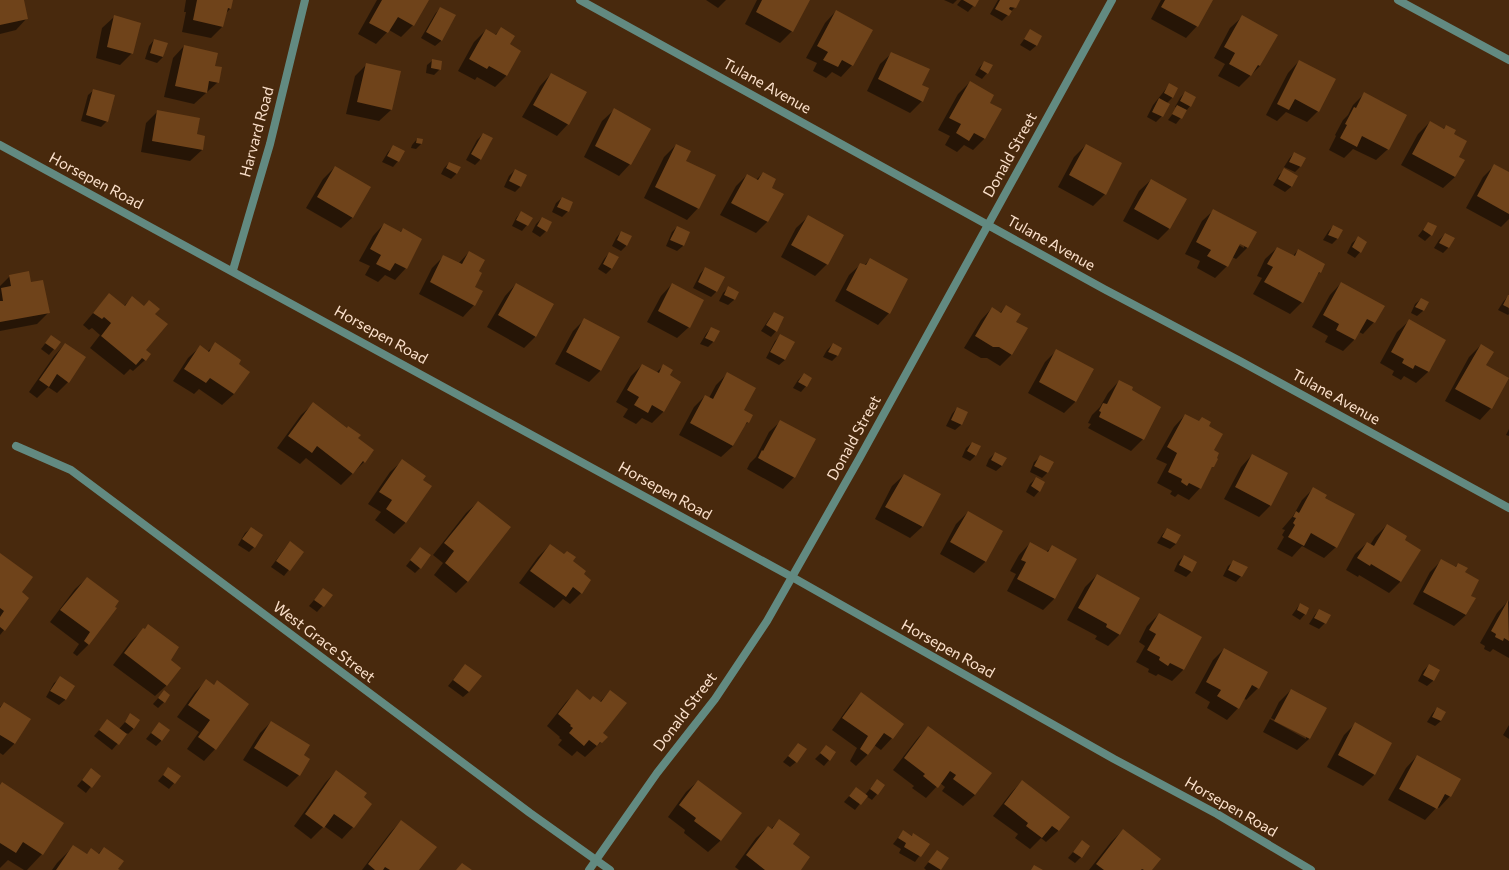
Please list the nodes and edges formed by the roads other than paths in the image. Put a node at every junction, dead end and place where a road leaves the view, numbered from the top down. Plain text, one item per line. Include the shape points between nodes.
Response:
1 (305, 0) edge
2 (580, 0) edge
3 (1112, 0) edge
4 (1398, 0) edge
5 (1509, 60) edge
6 (0, 145) edge
7 (988, 224) junction
8 (232, 270) junction
9 (16, 446) dead end
10 (1509, 508) edge
11 (792, 577) junction
12 (596, 860) junction
13 (589, 870) edge
14 (610, 870) edge
15 (1312, 870) edge

1 - 8 street, Harvard Road via 270,144
2 - 7 street, Tulane Avenue
3 - 7 street, Donald Street
4 - 5 street
6 - 8 street, Horsepen Road
7 - 10 street, Tulane Avenue
7 - 11 street, Donald Street
8 - 11 street, Horsepen Road
9 - 12 street, West Grace Street via 71,470
11 - 12 street, Donald Street via 767,621 715,699 657,773
11 - 15 street, Horsepen Road via 1114,759 1217,814
12 - 13 street, Donald Street
12 - 14 street, West Grace Street

